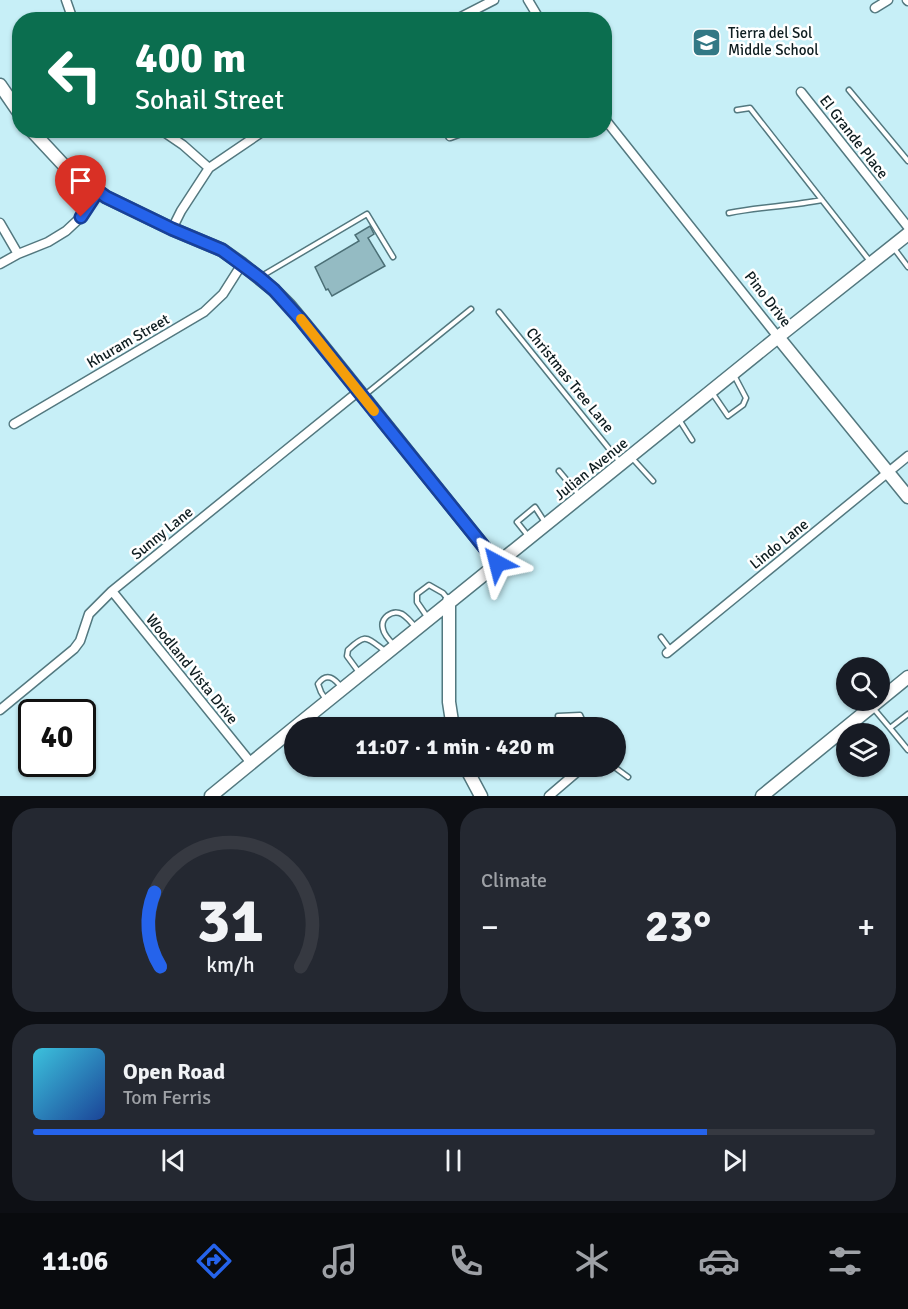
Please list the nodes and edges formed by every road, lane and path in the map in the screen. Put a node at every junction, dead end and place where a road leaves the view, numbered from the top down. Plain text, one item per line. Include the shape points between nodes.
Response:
1 (494, 0) edge
2 (888, 0) edge
3 (875, 8) dead end
4 (471, 12) edge
5 (0, 85) edge
6 (849, 90) dead end
7 (801, 92) dead end
8 (12, 102) edge
9 (737, 110) dead end
10 (612, 128) edge
11 (38, 138) edge
12 (173, 138) edge
13 (253, 138) edge
14 (908, 161) edge
15 (209, 168) junction
16 (98, 191) junction
17 (822, 200) junction
18 (729, 213) dead end
19 (0, 224) edge
20 (908, 227) edge
21 (172, 229) junction
22 (908, 234) edge
23 (892, 247) junction
24 (18, 254) junction
25 (393, 257) dead end
26 (872, 263) junction
27 (0, 264) edge
28 (242, 264) junction
29 (908, 267) edge
30 (260, 278) junction
31 (471, 309) dead end
32 (499, 312) dead end
33 (778, 337) junction
34 (733, 373) junction
35 (711, 391) junction
36 (361, 393) junction
37 (678, 417) junction
38 (14, 424) dead end
39 (692, 440) dead end
40 (908, 456) edge
41 (626, 460) junction
42 (559, 471) dead end
43 (888, 473) junction
44 (653, 481) dead end
45 (580, 497) junction
46 (908, 497) edge
47 (546, 524) junction
48 (530, 537) junction
49 (497, 563) junction
50 (112, 591) junction
51 (449, 601) junction
52 (428, 619) junction
53 (417, 628) junction
54 (661, 637) dead end
55 (392, 650) junction
56 (668, 651) joint
57 (360, 674) junction
58 (908, 677) edge
59 (343, 688) junction
60 (890, 692) edge
61 (327, 701) junction
62 (0, 710) edge
63 (866, 711) edge
64 (876, 711) edge
65 (908, 714) edge
66 (558, 716) dead end
67 (307, 717) edge
68 (451, 717) edge
69 (581, 717) edge
70 (851, 723) edge
71 (886, 723) edge
72 (890, 728) joint
73 (836, 735) edge
74 (284, 736) edge
75 (908, 750) edge
76 (251, 763) junction
77 (471, 777) edge
78 (571, 777) edge
79 (211, 796) edge
80 (481, 796) edge
81 (549, 796) edge
82 (762, 796) edge

1 - 4 street
2 - 3 street
5 - 8 street
6 - 14 lane
7 - 20 street, El Grande Place
9 - 17 lane via 750,108
10 - 33 street, Pino Drive
11 - 16 street via 72,174
12 - 15 street
13 - 15 street
15 - 21 street
16 - 21 street
16 - 24 street via 66,231
17 - 18 lane
17 - 26 lane
19 - 24 street
21 - 28 street via 222,250
22 - 23 street, Julian Avenue
23 - 26 street, Julian Avenue
23 - 29 lane
24 - 27 street
25 - 30 lane via 367,214
26 - 33 street, Julian Avenue
28 - 30 street
28 - 38 street, Khuram Street via 223,294 204,312
30 - 36 street via 289,305
31 - 36 lane
32 - 41 lane, Christmas Tree Lane
33 - 34 street, Julian Avenue
33 - 43 street, Pino Drive
34 - 35 street, Julian Avenue
34 - 35 lane via 746,398 743,405 728,416
35 - 37 street, Julian Avenue
36 - 49 street
36 - 50 street, Sunny Lane
37 - 39 lane
37 - 41 street, Julian Avenue
40 - 43 street, Lindo Lane
41 - 44 lane, Christmas Tree Lane
41 - 45 street, Julian Avenue
42 - 45 lane
43 - 46 street, Pino Drive
43 - 56 street, Lindo Lane
45 - 47 street, Julian Avenue
47 - 48 street, Julian Avenue
47 - 48 lane via 535,507 517,522
48 - 49 street, Julian Avenue
49 - 51 street, Julian Avenue
50 - 62 street, Sunny Lane via 89,614 74,649
50 - 76 street, Woodland Vista Drive
51 - 52 street, Julian Avenue
51 - 52 lane via 429,585 417,594 417,602
51 - 68 street
52 - 53 street, Julian Avenue
53 - 55 street, Julian Avenue
53 - 55 lane via 400,613 386,617 382,624
54 - 56 lane
55 - 57 street, Julian Avenue
55 - 57 lane via 369,639 357,641 347,656
57 - 59 street, Julian Avenue
58 - 60 street
59 - 61 street, Julian Avenue
59 - 61 lane via 332,678 321,679 318,684
61 - 67 street, Julian Avenue
63 - 70 street
64 - 71 lane
65 - 72 lane
66 - 69 lane
72 - 75 lane
73 - 82 street
74 - 76 street, Julian Avenue
76 - 79 street, Julian Avenue
77 - 80 street
78 - 81 street

